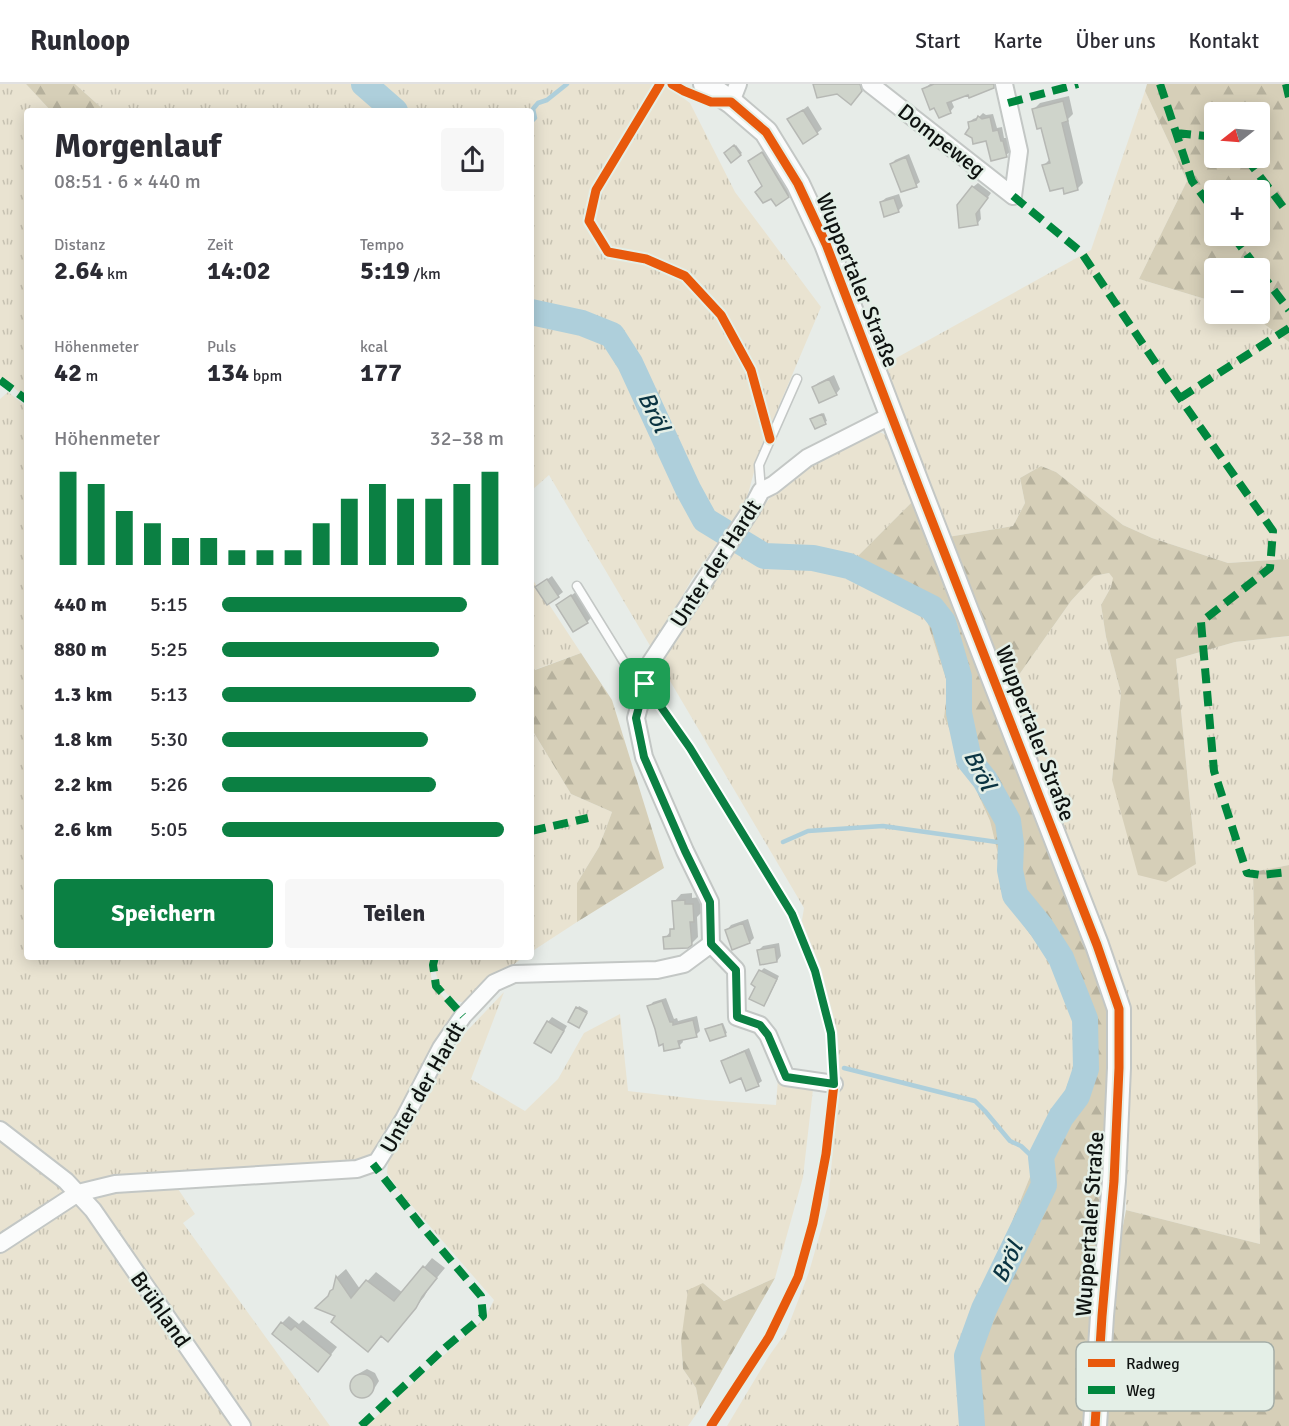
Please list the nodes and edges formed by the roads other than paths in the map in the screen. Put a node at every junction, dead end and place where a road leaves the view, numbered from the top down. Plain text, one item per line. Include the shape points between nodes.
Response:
1 (705, 84) edge
2 (870, 84) edge
3 (1004, 84) edge
4 (734, 93) edge
5 (797, 379) dead end
6 (892, 416) junction
7 (761, 491) junction
8 (577, 586) dead end
9 (645, 684) junction
10 (711, 944) junction
11 (834, 1084) dead end
12 (0, 1130) edge
13 (78, 1193) junction
14 (0, 1244) edge
15 (1100, 1342) edge
16 (1096, 1411) edge
17 (242, 1426) edge
18 (1095, 1426) edge

1 - 4 main road, Wuppertaler Straße
2 - 3 street, Dompeweg via 1013,196 1019,151
4 - 6 main road, Wuppertaler Straße via 766,132 798,184 826,244
5 - 7 lane via 759,465
6 - 7 street, Unter der Hardt via 807,458
6 - 15 main road, Wuppertaler Straße via 1119,1009 1114,1181
7 - 9 street, Unter der Hardt via 651,662
8 - 9 lane via 627,667
9 - 10 street, Unter der Hardt via 636,718 644,757 710,902
10 - 11 street via 736,970 737,1017 760,1025 786,1077
10 - 13 street, Unter der Hardt via 684,964 657,970 514,974 494,983 463,1016 441,1048 377,1162 357,1170 115,1184
12 - 13 street, Brühland
13 - 14 street, Unter der Hardt
13 - 17 street, Brühland
16 - 18 main road, Wuppertaler Straße

